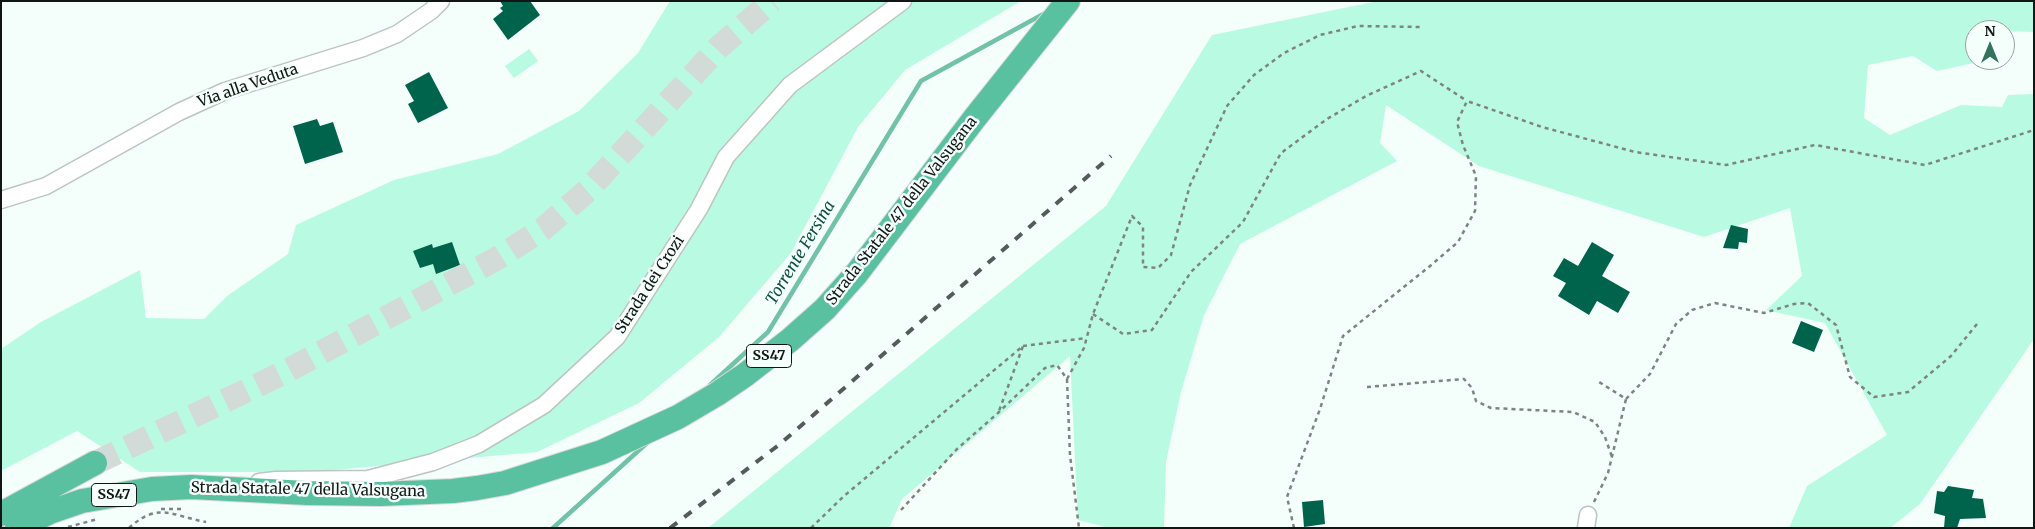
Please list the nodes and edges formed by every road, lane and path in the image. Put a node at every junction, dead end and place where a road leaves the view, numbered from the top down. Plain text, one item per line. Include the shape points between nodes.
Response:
1 (441, 1) edge
2 (903, 1) edge
3 (1068, 1) edge
4 (1422, 27) dead end
5 (1467, 101) junction
6 (2034, 130) edge
7 (1, 200) edge
8 (1093, 314) junction
9 (1977, 324) dead end
10 (1086, 338) junction
11 (1023, 346) junction
12 (1067, 379) junction
13 (1596, 380) dead end
14 (1367, 387) dead end
15 (1626, 399) junction
16 (998, 412) junction
17 (1612, 457) junction
18 (95, 463) tunnel mouth
19 (217, 488) junction
20 (183, 509) dead end
21 (146, 510) dead end
22 (901, 510) dead end
23 (1, 514) edge
24 (99, 519) dead end
25 (1587, 521) edge
26 (206, 522) dead end
27 (17, 528) edge
28 (66, 528) edge
29 (129, 528) edge
30 (811, 528) edge
31 (1079, 528) edge
32 (1294, 528) edge

1 - 7 street, Via alla Veduta via 398,34 225,91 179,112 46,186
2 - 19 street, Strada dei Crozi via 790,85 726,157 699,209 617,337 544,405 479,444 433,462 368,479 276,480
3 - 19 highway, Strada Statale 47 della Valsugana / SS47 via 825,309 744,375 670,421 602,452 555,468 505,483 453,492 372,494
4 - 8 path via 1358,26 1320,36 1284,53 1254,75 1227,106 1190,184 1171,255 1158,268 1143,267 1142,227 1132,216
5 - 6 path via 1542,127 1635,152 1726,165 1815,145 1925,165
5 - 8 path via 1421,71 1366,96 1327,119 1281,153 1243,222 1192,272 1152,330 1123,334
5 - 32 path via 1457,122 1476,176 1475,211 1458,242 1343,336 1287,497
8 - 10 path
9 - 15 path via 1951,356 1908,392 1874,397 1850,377 1836,326 1808,303 1764,313 1715,303 1692,310 1676,324 1650,374
10 - 11 path
10 - 12 path
11 - 16 path
11 - 30 path via 844,496
12 - 16 path via 1057,365 1045,368
12 - 31 path via 1070,455
13 - 15 path
14 - 17 path via 1464,379 1472,388 1476,401 1491,408 1572,412 1595,422
15 - 17 path
16 - 22 path via 957,449
17 - 25 path
18 - 23 highway, SS47
19 - 27 highway, Strada Statale 47 della Valsugana / SS47 via 152,489 82,501
20 - 21 path
24 - 28 path
26 - 29 path via 162,511 139,519

